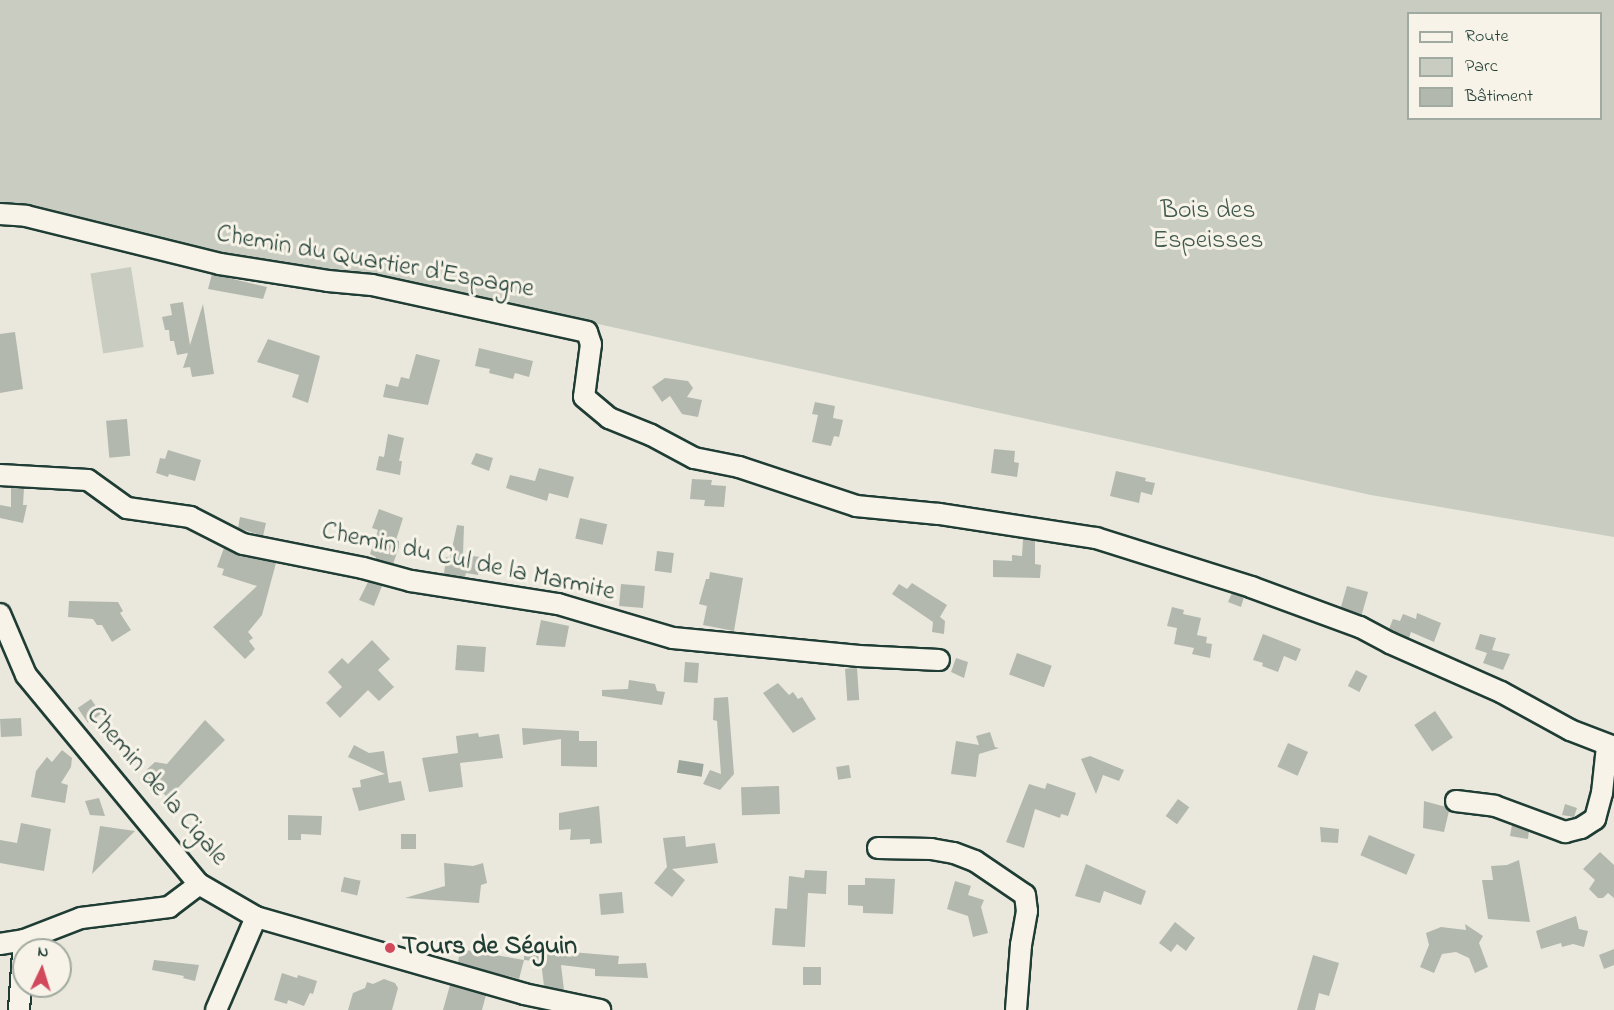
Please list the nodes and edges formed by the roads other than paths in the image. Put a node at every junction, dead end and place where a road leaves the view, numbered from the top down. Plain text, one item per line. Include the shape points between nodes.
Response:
1 (0, 214) edge
2 (0, 476) edge
3 (0, 614) edge
4 (939, 660) dead end
5 (1611, 747) edge
6 (1456, 801) dead end
7 (878, 848) dead end
8 (199, 884) junction
9 (256, 917) junction
10 (29, 938) edge
11 (522, 1002) edge
12 (216, 1010) edge
13 (600, 1010) edge
14 (1016, 1010) edge

1 - 5 street, Chemin du Quartier d'Espagne via 26,216 220,264 372,285 587,332 591,344 584,397 609,418 694,458 739,467 856,506 939,514 1096,538 1251,587 1360,627
2 - 4 street, Chemin du Cul de la Marmite via 88,480 127,508 190,517 243,544 411,581 558,604 672,638
3 - 8 street, Chemin de la Cigale via 26,675
5 - 6 street via 1595,819 1581,828 1565,831 1495,806
7 - 14 street via 954,853 975,861 1024,895 1027,911
8 - 9 street, Chemin de la Cigale
8 - 10 street via 169,907 81,918
9 - 11 street, Chemin de la Cigale
9 - 12 street
11 - 13 street, Chemin de la Cigale

